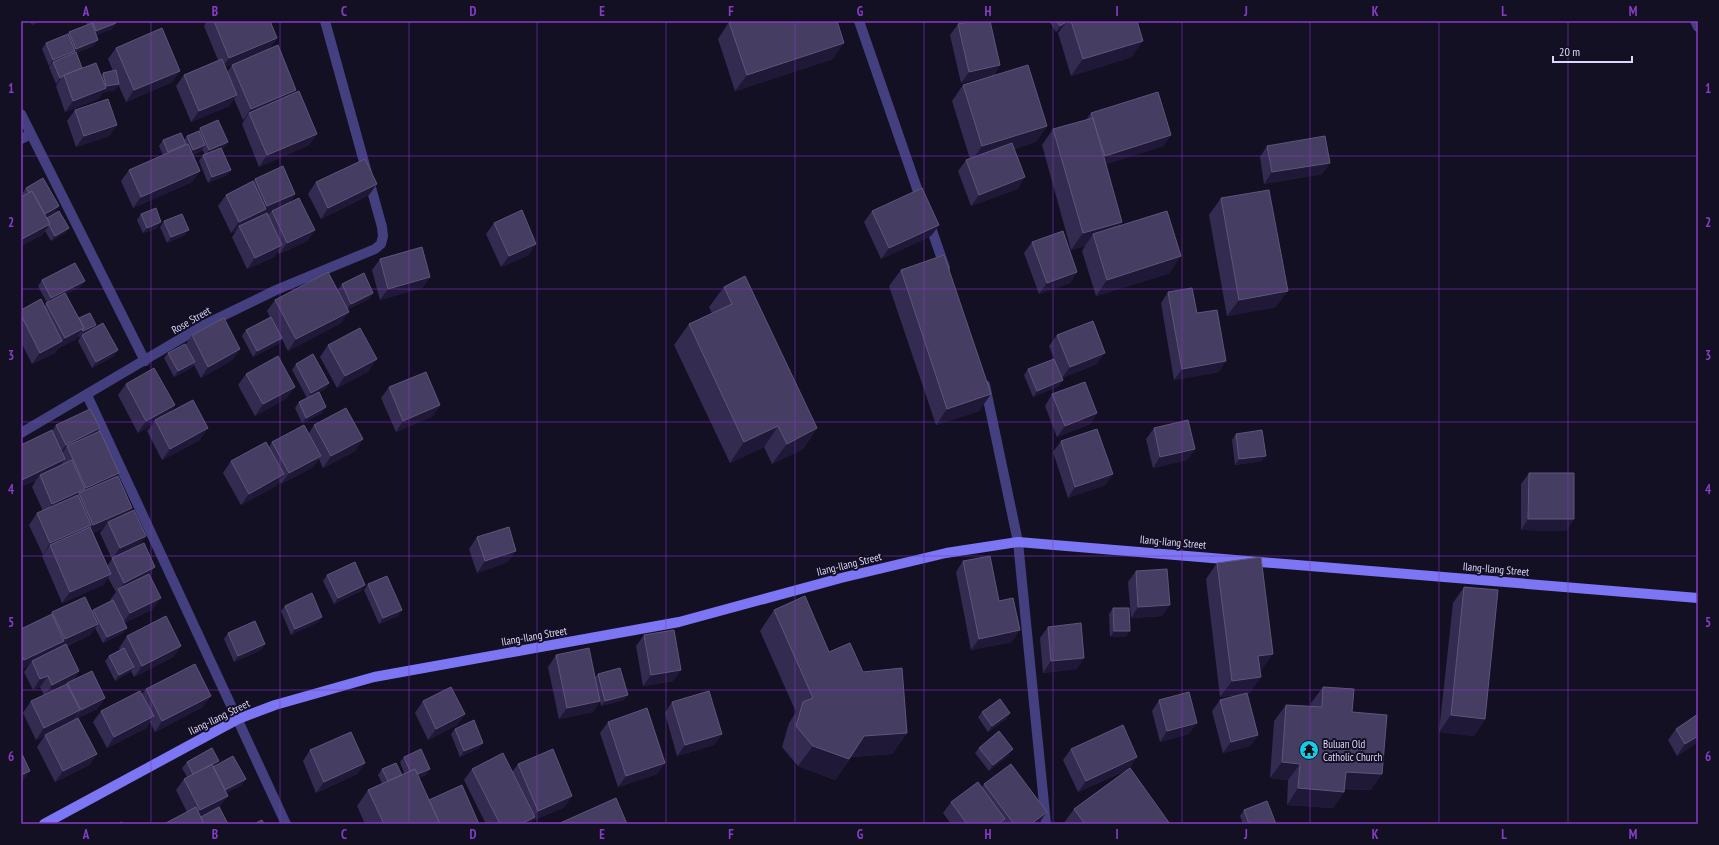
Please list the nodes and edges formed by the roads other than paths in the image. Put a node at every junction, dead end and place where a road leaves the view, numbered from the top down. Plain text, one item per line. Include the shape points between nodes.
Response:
1 (325, 21) edge
2 (860, 21) edge
3 (1696, 21) edge
4 (1698, 27) edge
5 (21, 114) edge
6 (31, 134) junction
7 (21, 140) edge
8 (948, 276) edge
9 (145, 361) junction
10 (981, 374) edge
11 (87, 395) junction
12 (21, 434) edge
13 (1018, 542) junction
14 (1698, 598) edge
15 (238, 719) junction
16 (44, 824) edge
17 (286, 824) edge
18 (1046, 824) edge

1 - 9 street, Rose Street via 382,227 381,244 367,254 276,290 210,322
2 - 8 street
3 - 4 street
5 - 6 street
6 - 7 street
6 - 9 street
9 - 11 street, Rose Street
10 - 13 street
11 - 12 street, Rose Street
11 - 15 street
13 - 14 main road, Ilang-Ilang Street
13 - 15 main road, Ilang-Ilang Street via 939,554 679,622 374,677 274,705
13 - 18 street
15 - 16 main road, Ilang-Ilang Street
15 - 17 street

